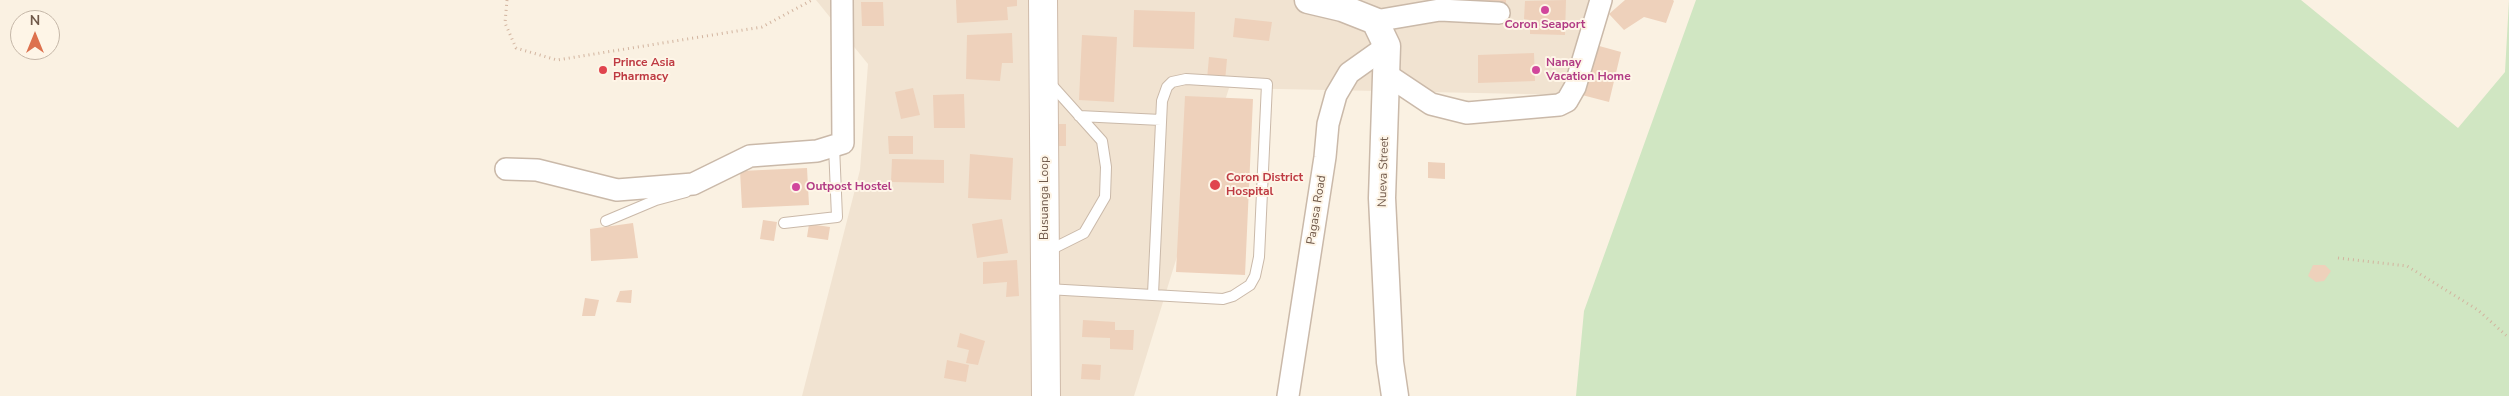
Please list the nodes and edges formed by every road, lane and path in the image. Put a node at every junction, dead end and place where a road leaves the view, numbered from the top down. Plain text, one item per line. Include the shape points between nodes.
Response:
1 (507, 0) edge
2 (812, 0) edge
3 (842, 0) edge
4 (1043, 0) edge
5 (1308, 0) edge
6 (1600, 0) edge
7 (1499, 13) dead end
8 (1375, 21) junction
9 (1387, 46) junction
10 (1386, 74) junction
11 (1045, 78) junction
12 (1079, 116) junction
13 (1161, 120) junction
14 (834, 146) junction
15 (506, 169) dead end
16 (693, 184) junction
17 (606, 221) dead end
18 (784, 223) dead end
19 (1045, 252) junction
20 (2338, 258) dead end
21 (1046, 289) junction
22 (1153, 294) junction
23 (2509, 338) edge
24 (1046, 396) edge
25 (1288, 396) edge
26 (1395, 396) edge

1 - 2 path via 505,23 516,48 557,60 762,27
3 - 14 street via 843,143
4 - 11 main road, Busuanga Loop
5 - 8 street via 1342,8
6 - 10 street via 1575,87 1567,101 1559,105 1467,113 1431,104
7 - 8 street via 1440,10
8 - 9 street, Nueva Street
9 - 10 street, Nueva Street
9 - 25 street, Pagasa Road via 1349,72 1336,95 1328,124
10 - 26 street, Nueva Street via 1382,198 1390,362
11 - 12 lane
11 - 19 main road, Busuanga Loop
12 - 13 lane
12 - 19 lane via 1102,141 1106,167 1105,198 1084,233
13 - 22 lane
13 - 22 lane via 1163,94 1167,87 1179,80 1268,84 1259,257 1255,276 1242,291 1224,299
14 - 16 street via 817,151 750,156
14 - 18 lane via 837,217
15 - 16 street via 537,170 617,190
16 - 17 lane via 684,194 656,200
19 - 21 main road, Busuanga Loop
20 - 23 path via 2407,266 2478,310
21 - 22 lane
21 - 24 main road, Busuanga Loop

